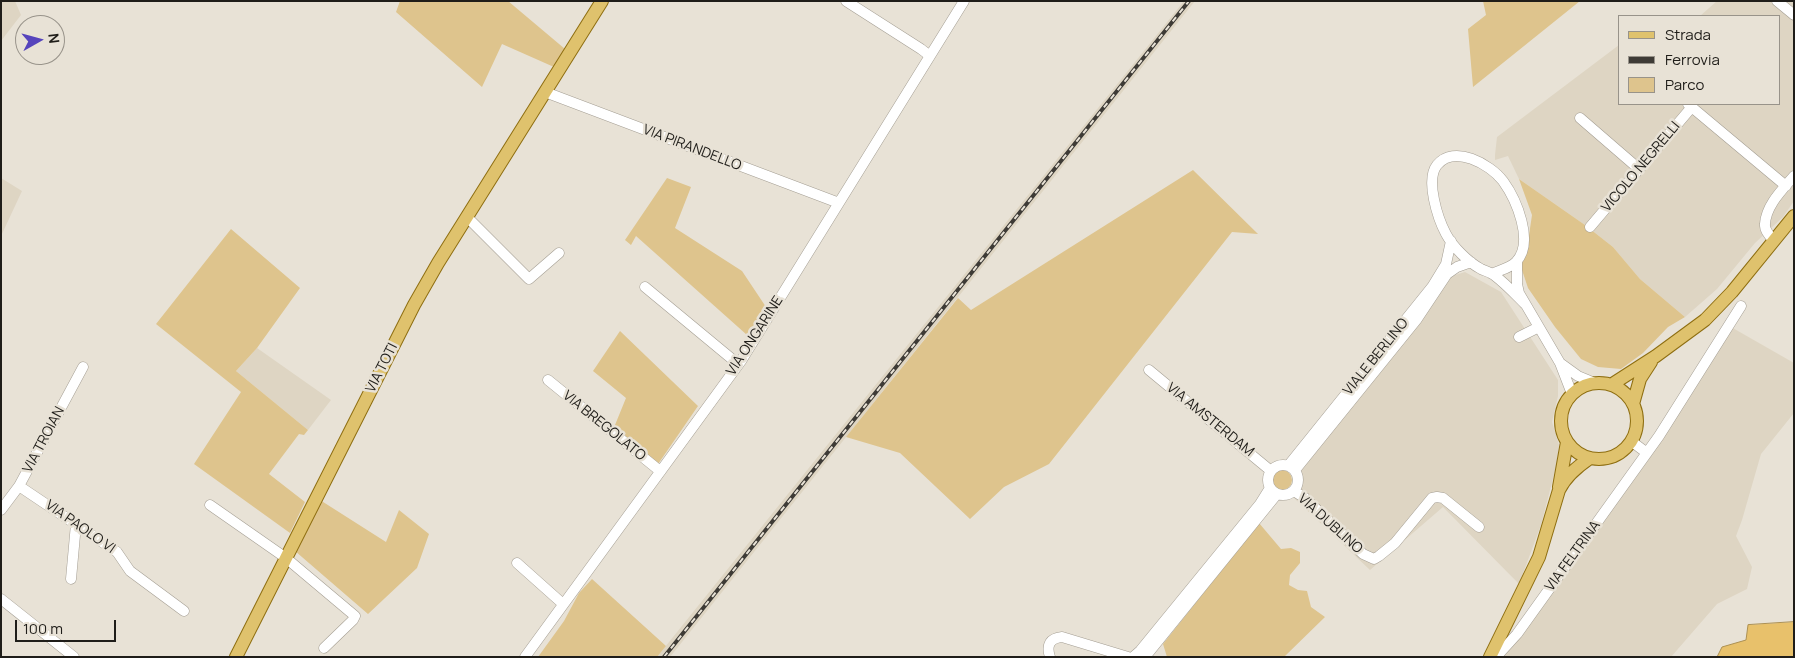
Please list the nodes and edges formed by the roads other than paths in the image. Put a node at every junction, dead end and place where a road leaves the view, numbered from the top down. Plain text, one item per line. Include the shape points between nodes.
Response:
1 (602, 1) edge
2 (846, 1) edge
3 (964, 1) edge
4 (1777, 1) edge
5 (1794, 15) edge
6 (930, 56) junction
7 (546, 90) junction
8 (1689, 106) edge
9 (1580, 118) dead end
10 (1640, 169) junction
11 (1794, 176) edge
12 (1786, 186) junction
13 (839, 203) junction
14 (1794, 216) edge
15 (467, 217) junction
16 (1590, 227) dead end
17 (1450, 241) junction
18 (1774, 241) junction
19 (559, 253) dead end
20 (1471, 262) junction
21 (1517, 262) junction
22 (1492, 274) junction
23 (645, 287) dead end
24 (1525, 304) junction
25 (1741, 306) dead end
26 (1538, 327) junction
27 (1519, 337) dead end
28 (1656, 356) junction
29 (1560, 363) junction
30 (738, 364) junction
31 (83, 367) dead end
32 (1149, 370) dead end
33 (548, 380) dead end
34 (1596, 383) junction
35 (1611, 385) junction
36 (1572, 394) junction
37 (1633, 404) junction
38 (1631, 441) junction
39 (1567, 442) junction
40 (1647, 452) junction
41 (1590, 458) junction
42 (1292, 468) junction
43 (660, 471) junction
44 (1271, 471) junction
45 (19, 486) junction
46 (1559, 490) junction
47 (1273, 491) junction
48 (1294, 491) junction
49 (210, 505) dead end
50 (1, 510) edge
51 (76, 524) junction
52 (1478, 526) dead end
53 (286, 558) junction
54 (516, 563) dead end
55 (71, 579) dead end
56 (1, 599) edge
57 (564, 604) junction
58 (184, 611) dead end
59 (324, 648) dead end
60 (74, 657) edge
61 (236, 657) edge
62 (525, 657) edge
63 (1050, 657) edge
64 (1128, 657) edge
65 (1133, 657) edge
66 (1146, 657) edge
67 (1490, 657) edge
68 (1496, 657) edge

1 - 7 main road, VIA TOTI
2 - 6 street
3 - 6 street, VIA ONGARINE
4 - 5 street
6 - 13 street, VIA ONGARINE
7 - 13 street, VIA PIRANDELLO
7 - 15 main road, VIA TOTI
8 - 10 street, VICOLO NEGRELLI
8 - 12 street
9 - 10 street
10 - 16 street, VICOLO NEGRELLI
11 - 12 street
12 - 18 street via 1771,205 1764,224
13 - 30 street, VIA ONGARINE
14 - 18 main road
15 - 19 street via 529,279
15 - 53 main road, VIA TOTI via 414,305
17 - 20 street
17 - 21 street via 1438,214 1432,177 1436,165 1445,158 1458,156 1485,164 1510,191 1524,230 1523,248
17 - 42 street, VIALE BERLINO via 1446,264 1432,287
18 - 28 main road via 1721,305
20 - 22 street
20 - 42 street, VIALE BERLINO via 1448,274 1422,312
21 - 22 street
21 - 24 street via 1517,284
22 - 24 street
23 - 30 street
24 - 26 street
25 - 40 street, VIA FELTRINA
26 - 27 street
26 - 29 street
28 - 35 main road
28 - 37 main road via 1640,378
29 - 34 street via 1578,376
29 - 36 street
30 - 43 street, VIA ONGARINE
31 - 45 street, VIA TROIAN
32 - 44 street, VIA AMSTERDAM
33 - 43 street, VIA BREGOLATO
34 - 35 main road
34 - 36 main road via 1582,386
35 - 37 main road via 1624,392
36 - 39 main road, VIA FELTRINA via 1561,417
37 - 38 main road via 1637,423
38 - 40 street
38 - 41 main road via 1614,456
39 - 41 main road
39 - 46 main road, VIA FELTRINA
40 - 68 street, VIA FELTRINA via 1521,628
41 - 46 main road, VIA FELTRINA via 1572,471
42 - 44 street via 1279,466
42 - 48 street via 1298,479
43 - 57 street, VIA ONGARINE
44 - 47 street via 1268,479
45 - 50 street, VIA TROIAN
45 - 51 street, VIA PAOLO VI
46 - 67 main road, VIA FELTRINA via 1539,557
47 - 48 street via 1286,495
47 - 65 street
47 - 66 street
48 - 52 street, VIA DUBLINO via 1363,554 1374,559 1394,543 1432,498 1443,498
49 - 53 street
51 - 55 street
51 - 58 street, VIA PAOLO VI via 117,552 130,571
53 - 59 street via 355,616
53 - 61 main road, VIA TOTI
54 - 57 street
56 - 60 street
57 - 62 street, VIA ONGARINE
63 - 64 street via 1049,643 1056,637 1062,637

